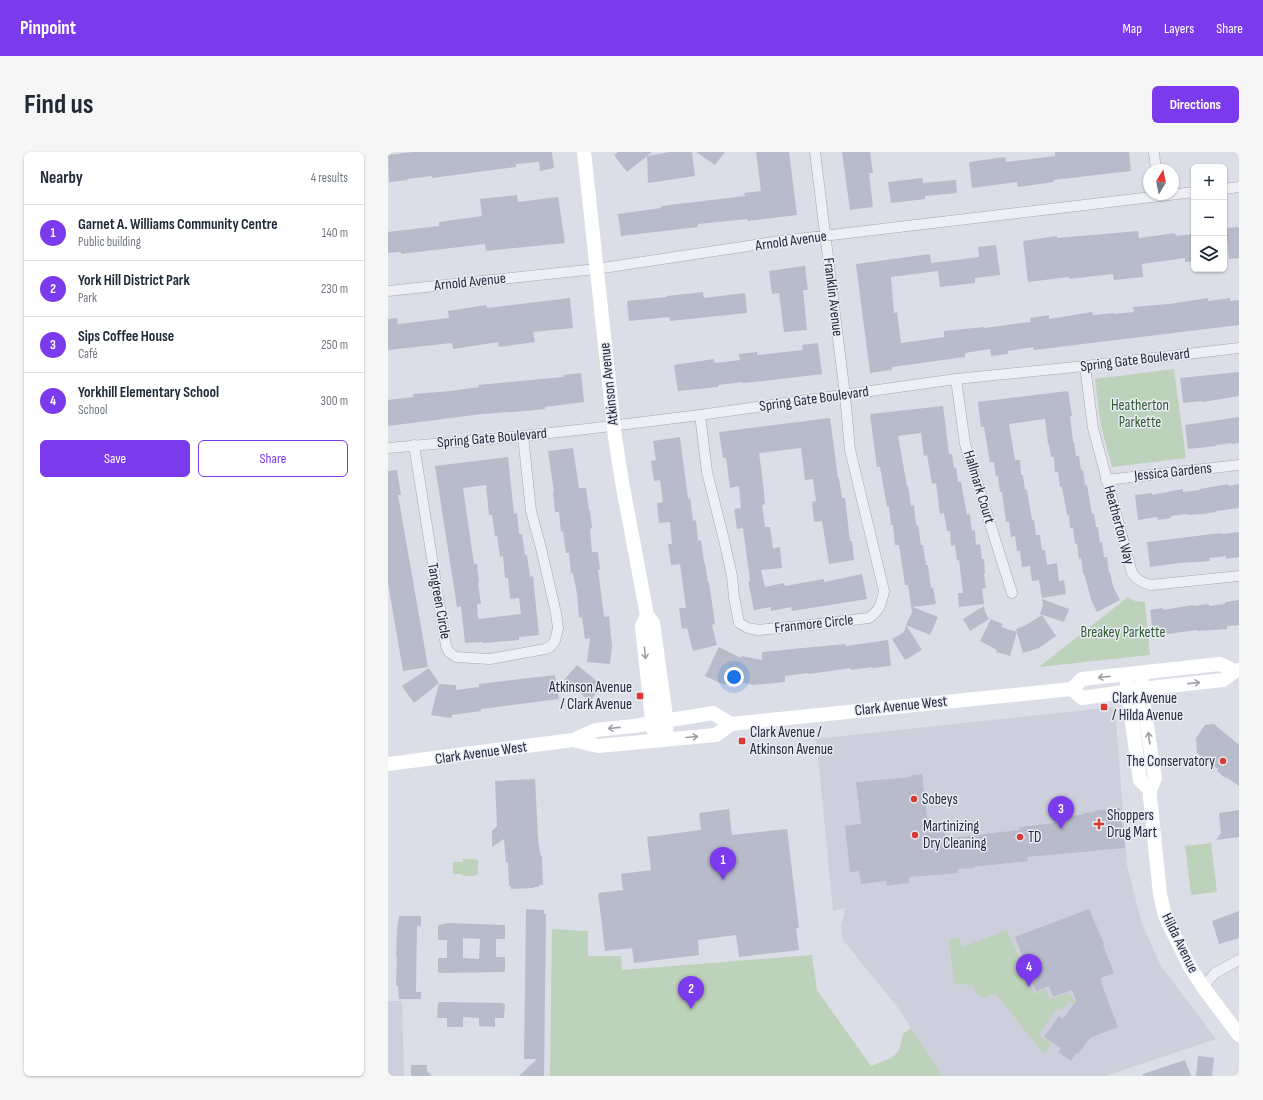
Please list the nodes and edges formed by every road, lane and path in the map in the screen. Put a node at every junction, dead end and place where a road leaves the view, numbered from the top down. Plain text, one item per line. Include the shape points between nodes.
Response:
1 (584, 152) edge
2 (815, 152) edge
3 (1154, 152) edge
4 (1155, 164) edge
5 (1239, 187) edge
6 (1227, 188) edge
7 (1191, 192) edge
8 (1179, 193) edge
9 (1143, 197) edge
10 (825, 236) junction
11 (596, 269) junction
12 (388, 291) edge
13 (1239, 348) edge
14 (1085, 366) junction
15 (956, 379) junction
16 (845, 395) junction
17 (700, 415) junction
18 (613, 426) junction
19 (523, 436) junction
20 (414, 445) junction
21 (388, 448) edge
22 (1239, 465) edge
23 (1106, 480) junction
24 (1239, 576) edge
25 (1012, 593) dead end
26 (1237, 671) edge
27 (1141, 673) junction
28 (1127, 674) junction
29 (1072, 689) junction
30 (1143, 690) junction
31 (1128, 692) junction
32 (659, 721) junction
33 (731, 724) junction
34 (573, 740) junction
35 (660, 740) junction
36 (388, 764) edge
37 (1150, 790) junction
38 (1239, 960) edge
39 (1203, 987) junction
40 (1239, 1034) edge

1 - 11 street, Atkinson Avenue
2 - 10 street, Franklin Avenue
3 - 4 street
5 - 6 street
7 - 8 street, Arnold Avenue
9 - 10 street, Arnold Avenue
10 - 11 street, Arnold Avenue
10 - 16 street, Franklin Avenue
11 - 12 street, Arnold Avenue
11 - 18 street, Atkinson Avenue
13 - 14 street, Spring Gate Boulevard
14 - 15 street, Spring Gate Boulevard
14 - 23 street, Heatherton Way via 1093,428
15 - 16 street, Spring Gate Boulevard
15 - 25 street, Hallmark Court via 965,444
16 - 17 street, Spring Gate Boulevard
16 - 17 street, Franmore Circle via 852,462 884,591 881,606 868,618 758,630 739,623 732,576 703,452
17 - 18 street, Spring Gate Boulevard
18 - 19 street, Spring Gate Boulevard
18 - 32 street, Atkinson Avenue via 647,615 642,626
19 - 20 street, Spring Gate Boulevard
19 - 20 street, Tangreen Circle via 531,511 549,578 558,628 555,641 550,647 536,652 490,659 456,657 446,646
20 - 21 street, Spring Gate Boulevard
22 - 23 street, Jessica Gardens
23 - 24 street, Heatherton Way via 1132,573 1136,579 1151,585
26 - 27 street, Clark Avenue West via 1220,664
30 -> 26 street, Clark Avenue West via 1223,680
27 - 28 street, Clark Avenue West
27 - 30 street, Hilda Avenue
28 -> 29 street, Clark Avenue West via 1082,679
28 - 31 street, Hilda Avenue
29 - 31 street, Clark Avenue West via 1082,698
29 - 33 street, Clark Avenue West
30 - 31 street, Clark Avenue West
37 -> 30 street, Hilda Avenue via 1155,778
31 - 37 street, Hilda Avenue via 1140,780
32 - 33 street, Clark Avenue West via 713,712
32 -> 34 street, Clark Avenue West via 596,730
32 - 35 street, Atkinson Avenue
35 -> 33 street, Clark Avenue West via 716,735
34 - 35 street, Clark Avenue West via 598,746
34 - 36 street, Clark Avenue West
37 - 39 street, Hilda Avenue via 1160,894 1165,916 1190,967
38 - 39 street via 1216,973
39 - 40 street, Hilda Avenue

